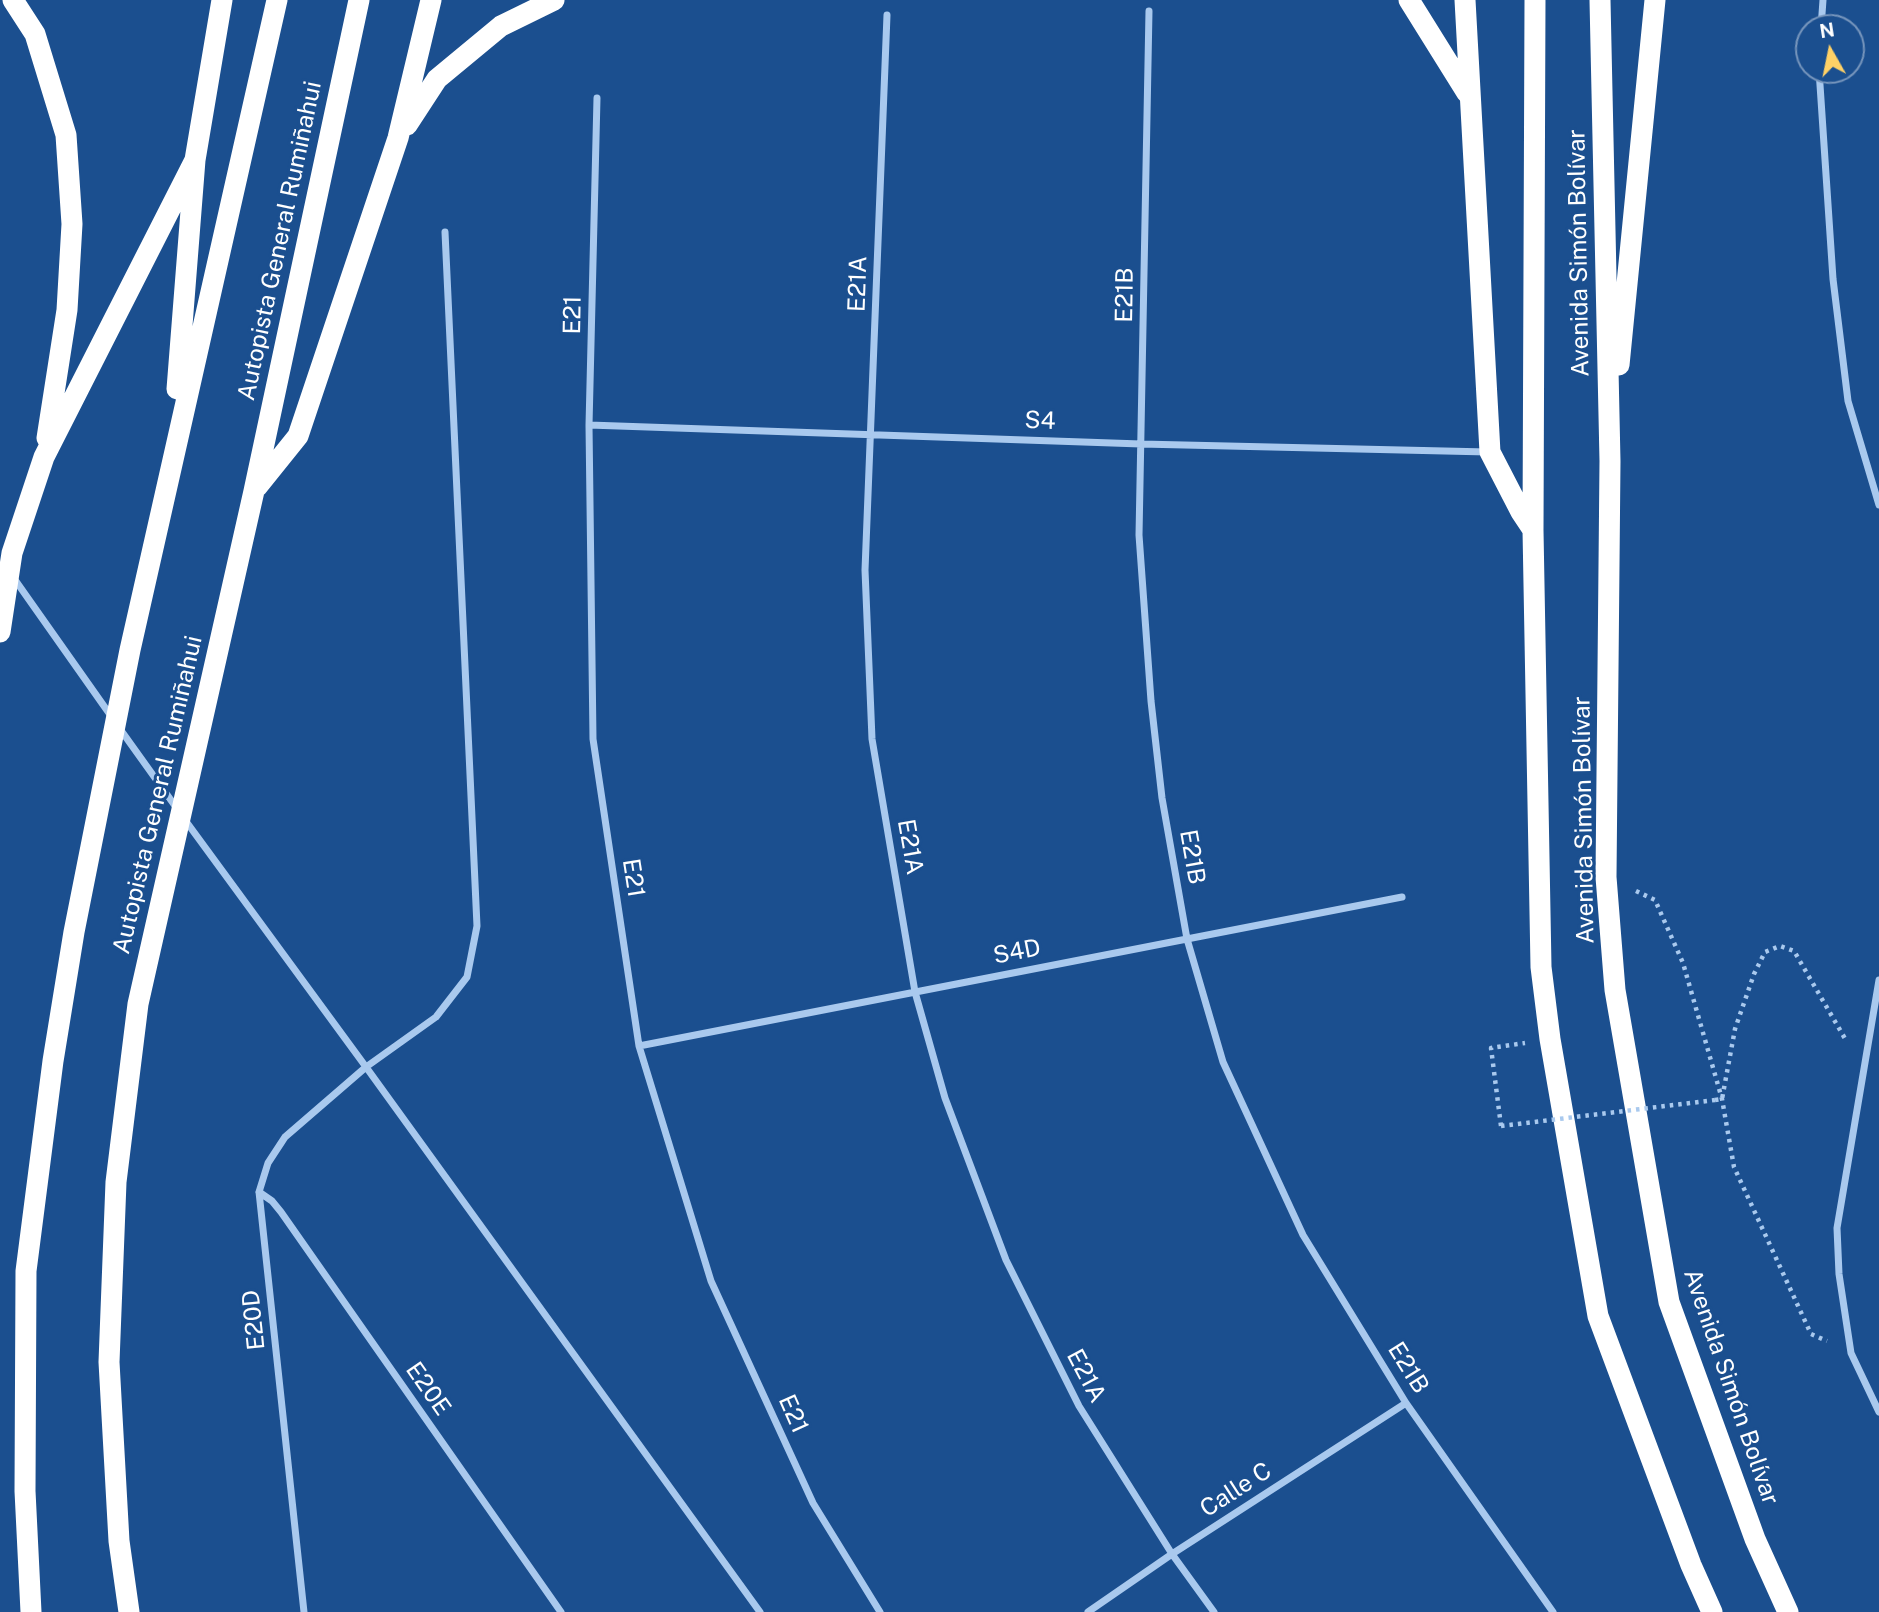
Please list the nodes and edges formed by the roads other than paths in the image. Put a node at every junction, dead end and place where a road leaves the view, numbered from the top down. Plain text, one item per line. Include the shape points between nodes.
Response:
1 (13, 0) edge
2 (222, 0) edge
3 (277, 0) edge
4 (359, 0) edge
5 (431, 0) edge
6 (554, 0) edge
7 (1409, 0) edge
8 (1465, 0) edge
9 (1535, 0) edge
10 (1601, 0) edge
11 (1655, 0) edge
12 (1149, 11) dead end
13 (887, 15) dead end
14 (1820, 84) edge
15 (1469, 96) junction
16 (597, 98) dead end
17 (398, 138) junction
18 (195, 160) junction
19 (444, 232) dead end
20 (590, 425) junction
21 (872, 435) junction
22 (1141, 444) junction
23 (1490, 452) junction
24 (44, 457) junction
25 (172, 461) junction
26 (1610, 461) junction
27 (254, 491) junction
28 (1879, 505) edge
29 (1534, 530) junction
30 (0, 560) edge
31 (0, 632) edge
32 (1402, 897) dead end
33 (1187, 939) junction
34 (1879, 980) edge
35 (915, 992) junction
36 (639, 1046) junction
37 (366, 1066) junction
38 (259, 1192) junction
39 (1406, 1403) junction
40 (1879, 1412) edge
41 (1172, 1554) junction
42 (31, 1612) edge
43 (129, 1612) edge
44 (304, 1612) edge
45 (561, 1612) edge
46 (760, 1612) edge
47 (880, 1612) edge
48 (1088, 1612) edge
49 (1214, 1612) edge
50 (1553, 1612) edge
51 (1712, 1612) edge
52 (1787, 1612) edge

1 - 24 highway via 35,34 66,135 72,225 67,310
2 - 18 highway
3 - 25 highway, Autopista General Rumiñahui
4 - 27 highway, Autopista General Rumiñahui
5 - 17 highway
6 - 17 highway via 501,26 437,79
7 - 15 highway
8 - 15 highway
9 - 29 highway, Avenida Simón Bolívar
10 - 26 highway, Avenida Simón Bolívar
11 - 26 highway
12 - 22 street, E21B
13 - 21 street, E21A
14 - 28 street via 1833,279 1848,401
15 - 23 highway
16 - 20 street, E21
17 - 27 highway via 298,436
18 - 24 highway
18 - 25 highway
19 - 37 street, E20D via 477,926 467,976 444,1007
20 - 21 street, S4
20 - 36 street, E21 via 593,739
21 - 22 street, S4
21 - 35 street, E21A via 865,570 872,738
22 - 23 street, S4
22 - 33 street, E21B via 1139,535 1151,701 1161,798
23 - 29 highway
24 - 31 highway via 12,553
25 - 42 highway, Autopista General Rumiñahui via 74,932 26,1271 25,1491
26 - 52 highway, Avenida Simón Bolívar via 1606,877 1615,990 1669,1302 1755,1539
27 - 43 highway, Autopista General Rumiñahui via 138,1004 116,1182 109,1362 119,1541
29 - 51 highway, Avenida Simón Bolívar via 1541,967 1550,1039 1598,1316
30 - 37 street via 235,891
32 - 33 street, S4D
33 - 35 street, S4D
33 - 39 street, E21B via 1223,1062 1303,1235
34 - 40 street via 1837,1228 1851,1353
35 - 36 street, S4D
35 - 41 street, E21A via 945,1098 1006,1260 1079,1406
36 - 47 street, E21 via 711,1281 813,1503
37 - 38 street, E20D via 285,1137 268,1163
37 - 46 street
38 - 44 street, E20D
38 - 45 street, E20E via 281,1212
39 - 41 street, Calle C
39 - 50 street, E21B
41 - 48 street, Calle C
41 - 49 street, E21A

